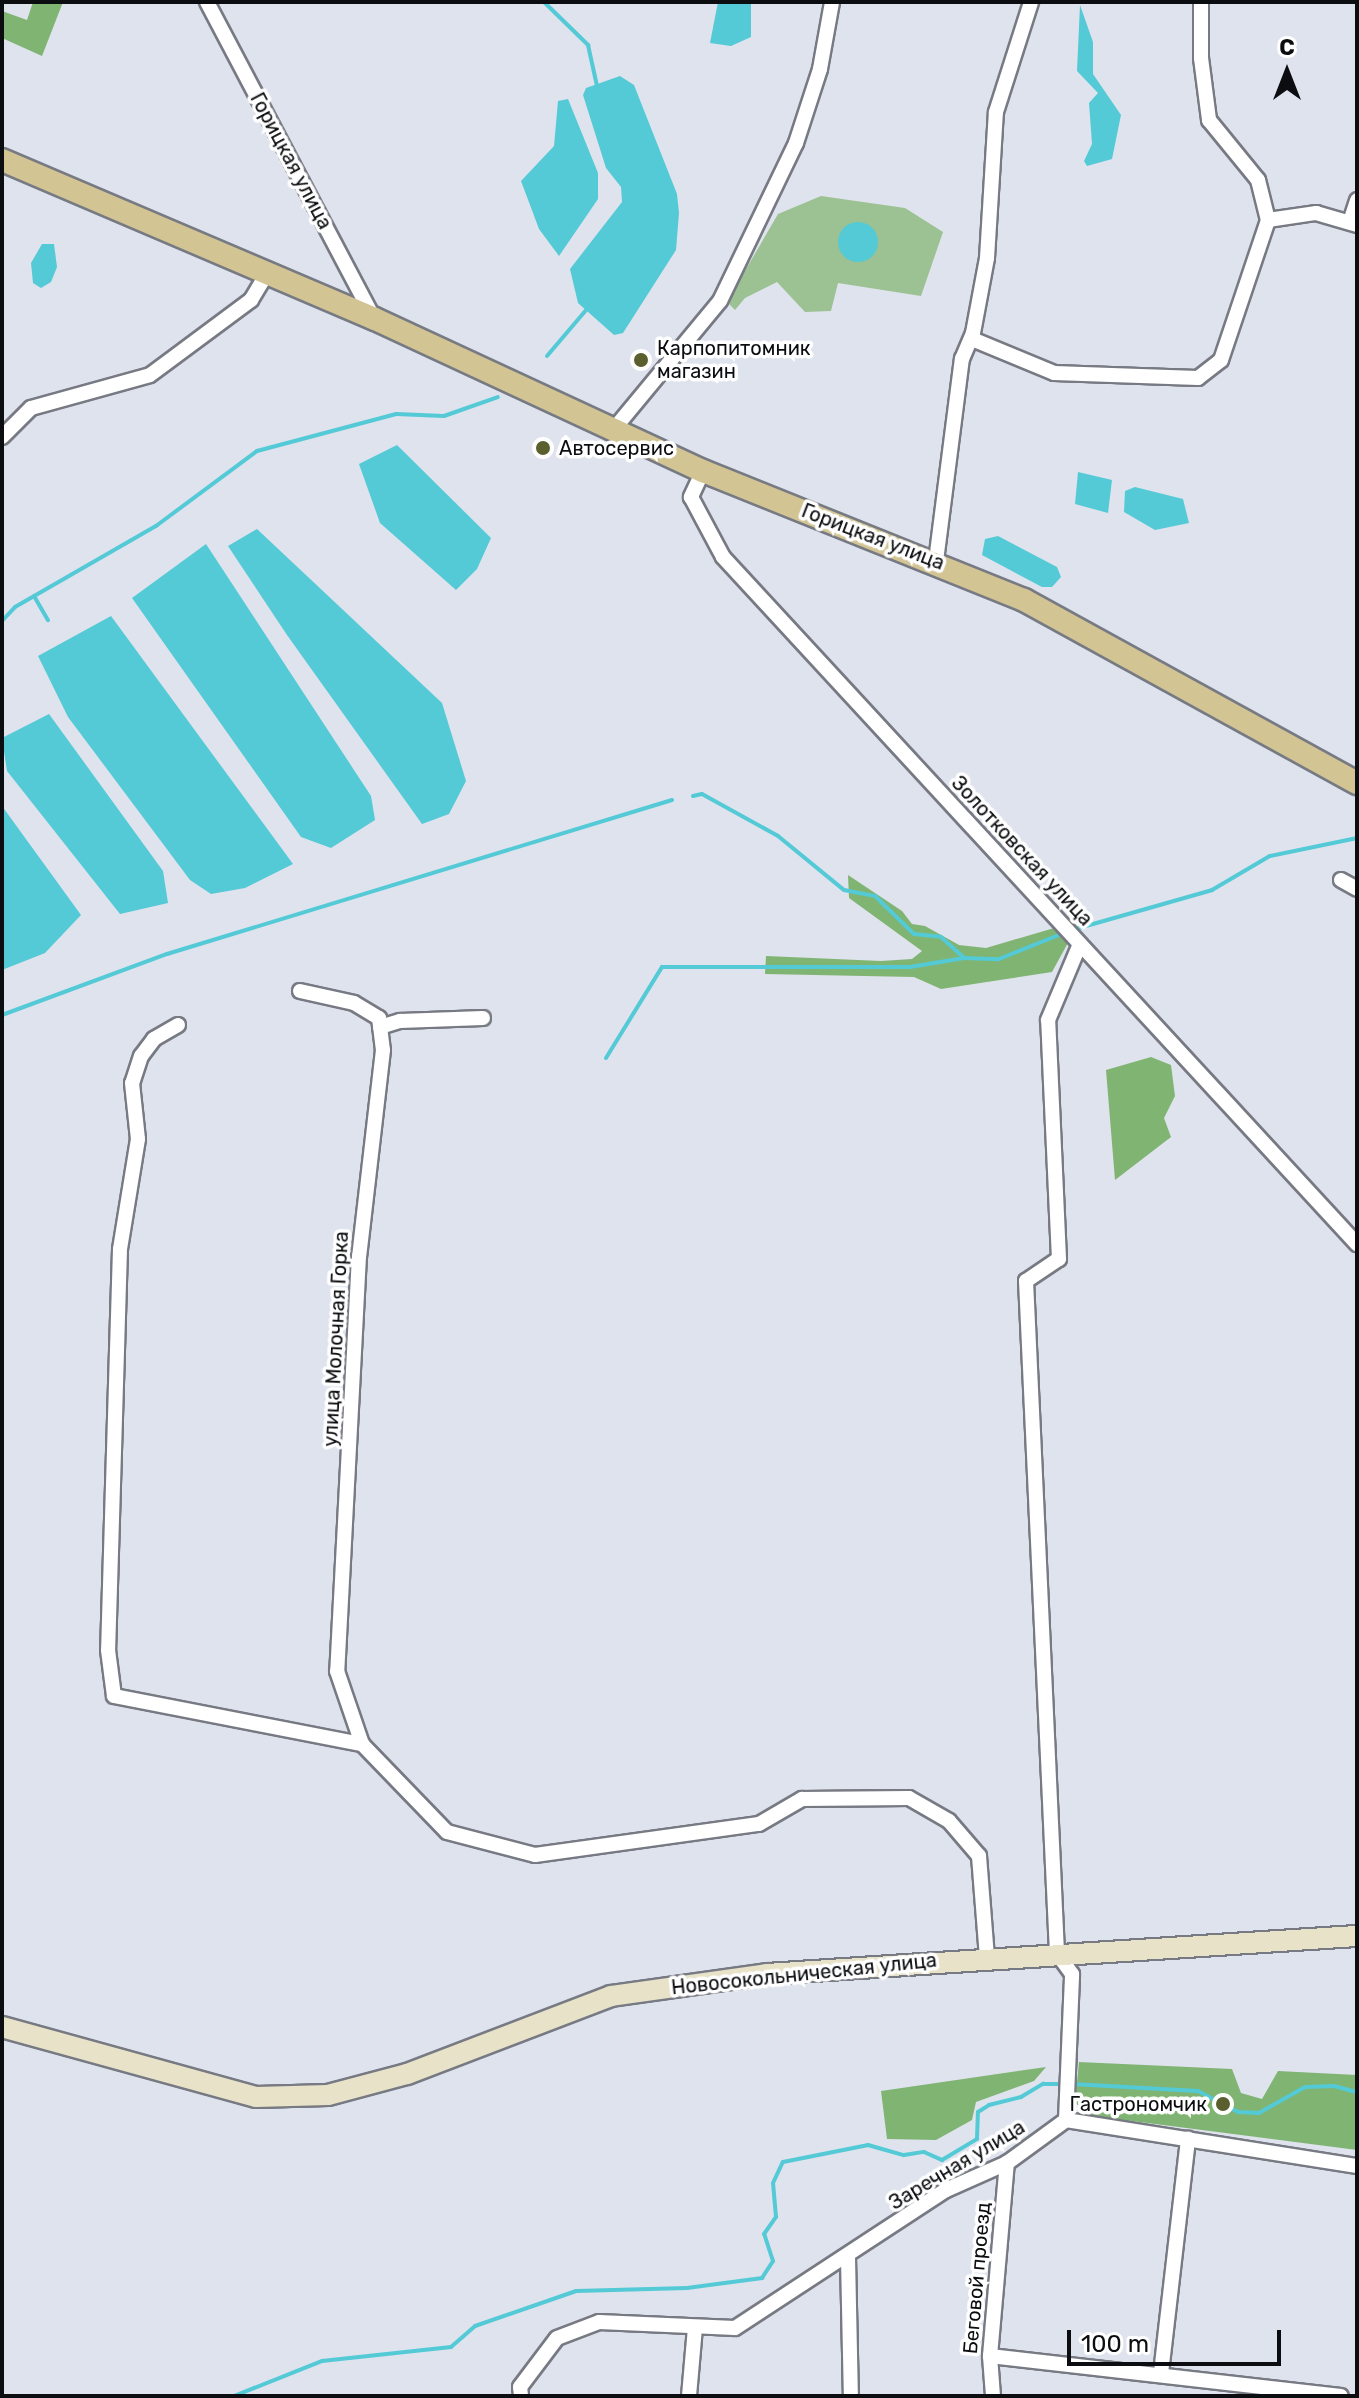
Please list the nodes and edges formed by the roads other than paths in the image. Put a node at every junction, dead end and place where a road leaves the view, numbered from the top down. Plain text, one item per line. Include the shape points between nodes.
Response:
1 (207, 2) edge
2 (832, 2) edge
3 (1031, 2) edge
4 (1201, 2) edge
5 (2, 160) edge
6 (1357, 200) edge
7 (1268, 220) junction
8 (1353, 224) edge
9 (266, 275) junction
10 (375, 319) junction
11 (972, 339) junction
12 (614, 429) junction
13 (2, 437) edge
14 (703, 471) junction
15 (936, 561) junction
16 (1357, 783) edge
17 (1341, 880) dead end
18 (1357, 889) edge
19 (1078, 941) junction
20 (300, 991) dead end
21 (483, 1018) dead end
22 (178, 1025) dead end
23 (380, 1027) junction
24 (1357, 1244) edge
25 (362, 1744) junction
26 (1357, 1936) edge
27 (1057, 1953) junction
28 (987, 1957) junction
29 (2, 2027) edge
30 (1066, 2120) junction
31 (1188, 2139) junction
32 (1007, 2163) junction
33 (1357, 2166) edge
34 (848, 2258) junction
35 (695, 2327) junction
36 (990, 2356) junction
37 (1161, 2373) junction
38 (521, 2396) edge
39 (689, 2396) edge
40 (851, 2396) edge
41 (993, 2396) edge
42 (1341, 2396) edge

1 - 10 street, Горицкая улица
2 - 12 street via 820,69 796,143 720,301
3 - 11 street via 996,112 987,258
4 - 7 street via 1209,120 1258,180
5 - 9 main road, Горицкая улица
6 - 8 street
7 - 8 street via 1316,213
7 - 11 street via 1239,321 1221,360 1198,378 1054,373
9 - 10 main road, Горицкая улица
9 - 13 street via 251,300 150,375 31,408
10 - 12 main road, Горицкая улица
11 - 15 street via 962,359
12 - 14 main road, Горицкая улица
14 - 15 main road, Горицкая улица
14 - 19 street, Золотковская улица via 691,497 723,557
15 - 16 main road, Горицкая улица via 1024,600
17 - 18 street
19 - 24 street, Золотковская улица
19 - 27 street via 1048,1020 1059,1259 1026,1281
20 - 23 street via 354,1003 379,1018
21 - 23 street via 400,1021
22 - 25 street via 154,1039 141,1056 132,1083 138,1139 119,1263 108,1650 114,1696
23 - 25 street, улица Молочная Горка via 383,1050 359,1256 337,1671
25 - 28 street via 447,1832 535,1855 759,1824 802,1799 909,1798 949,1821 979,1856
26 - 27 main road, Новосокольническая улица
27 - 28 main road, Новосокольническая улица
27 - 30 street via 1072,1974
28 - 29 main road, Новосокольническая улица via 767,1974 611,1996 407,2074 328,2095 256,2097
30 - 31 street
30 - 32 street, Заречная улица
31 - 33 street
31 - 37 street
32 - 34 street, Заречная улица via 946,2190
32 - 36 street, Беговой проезд
34 - 35 street, Заречная улица via 735,2328
34 - 40 street
35 - 38 street, Заречная улица via 599,2322 557,2338 520,2387
35 - 39 street
36 - 37 street
36 - 41 street, Беговой проезд
37 - 42 street

